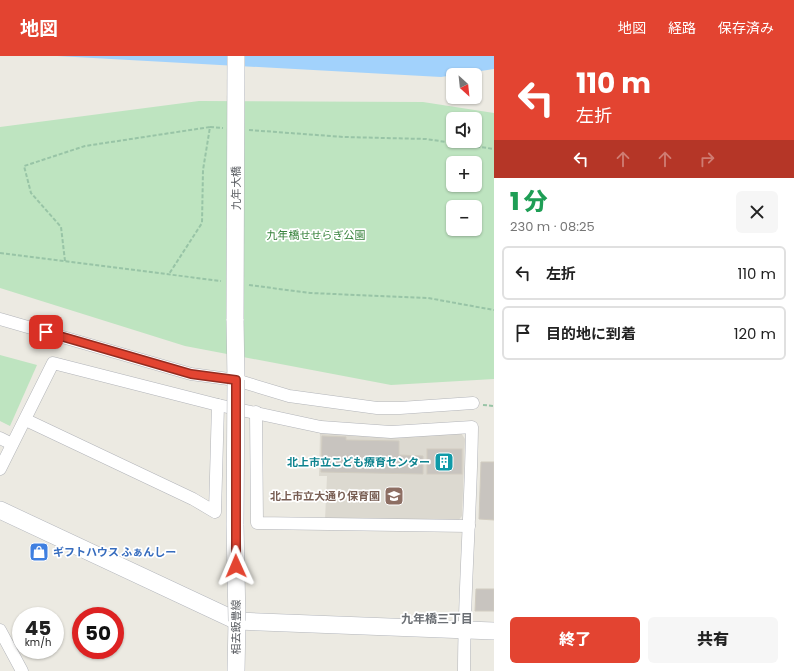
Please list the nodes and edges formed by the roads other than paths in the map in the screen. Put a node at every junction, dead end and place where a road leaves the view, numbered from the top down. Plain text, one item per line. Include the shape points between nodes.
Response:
1 (236, 56) edge
2 (0, 319) edge
3 (236, 320) joint
4 (236, 380) junction
5 (473, 403) dead end
6 (218, 405) junction
7 (256, 412) junction
8 (26, 420) junction
9 (0, 438) edge
10 (12, 444) junction
11 (0, 470) edge
12 (0, 510) edge
13 (469, 526) junction
14 (237, 621) junction
15 (0, 630) edge
16 (464, 630) junction
17 (494, 631) edge
18 (22, 671) edge
19 (236, 671) edge
20 (464, 671) edge

1 - 3 main road, 九年大橋, bridge
2 - 4 street via 191,374
3 - 4 main road, 相去飯豊線
4 - 5 street via 289,396 377,408
4 - 14 main road, 相去飯豊線, bridge
6 - 7 street
6 - 8 street via 54,363
6 - 8 street via 215,512 193,499
7 - 13 street via 328,428 391,432 472,427
7 - 13 street via 257,523
8 - 10 street
9 - 10 street
10 - 11 street
12 - 14 main road
13 - 16 street
14 - 16 main road
14 - 19 main road, 相去飯豊線
15 - 18 street
16 - 17 main road
16 - 20 street

